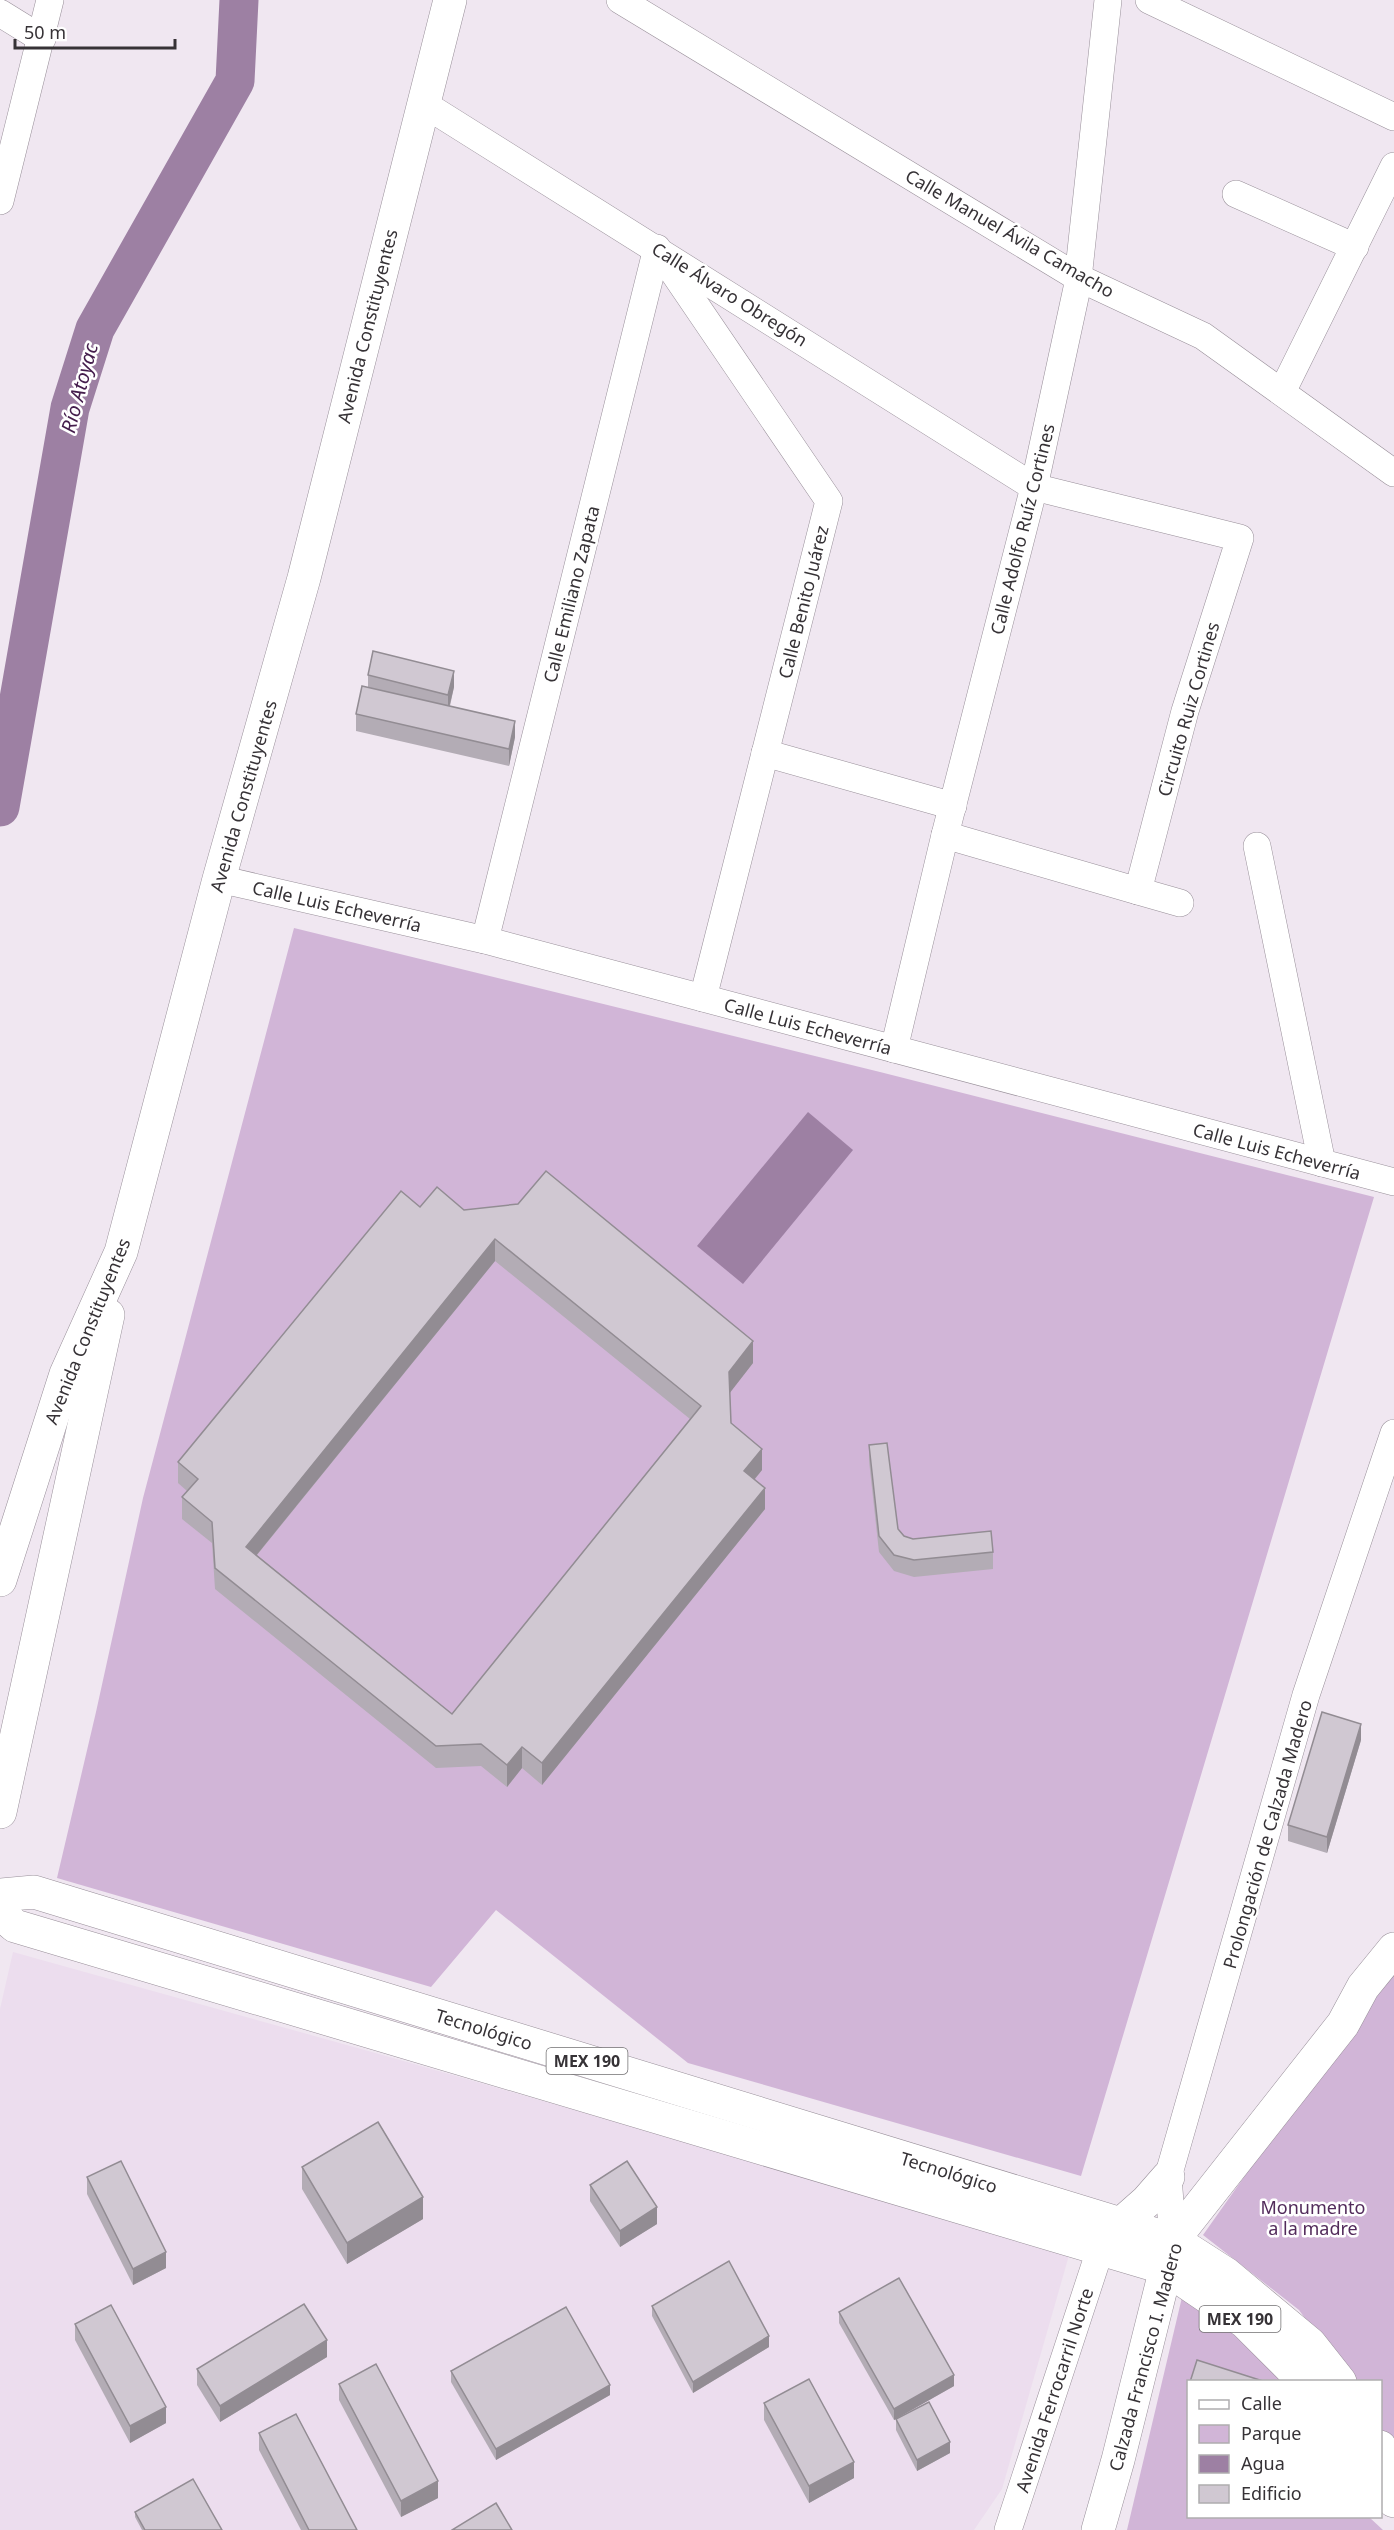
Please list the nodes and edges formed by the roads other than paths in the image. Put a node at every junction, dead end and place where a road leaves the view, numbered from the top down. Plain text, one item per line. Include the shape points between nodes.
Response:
1 (50, 0) edge
2 (450, 0) edge
3 (620, 0) edge
4 (1108, 0) edge
5 (1149, 0) edge
6 (0, 13) edge
7 (42, 39) junction
8 (424, 104) junction
9 (1394, 117) edge
10 (1394, 166) edge
11 (1236, 194) dead end
12 (0, 201) edge
13 (1355, 247) junction
14 (657, 248) junction
15 (1077, 277) junction
16 (1282, 392) junction
17 (1394, 473) edge
18 (1034, 487) junction
19 (765, 753) junction
20 (953, 806) junction
21 (945, 835) junction
22 (1257, 846) dead end
23 (219, 879) junction
24 (1138, 891) junction
25 (1180, 903) dead end
26 (485, 940) junction
27 (703, 998) junction
28 (894, 1049) junction
29 (1322, 1163) junction
30 (1394, 1182) edge
31 (122, 1252) junction
32 (1394, 1433) edge
33 (0, 1580) edge
34 (0, 1812) edge
35 (0, 1895) edge
36 (0, 1912) edge
37 (1394, 1949) edge
38 (332, 1982) junction
39 (322, 2016) junction
40 (771, 2117) junction
41 (763, 2148) junction
42 (1168, 2177) junction
43 (1121, 2224) junction
44 (1100, 2250) junction
45 (1169, 2254) junction
46 (1303, 2380) edge
47 (1338, 2380) edge
48 (1382, 2450) edge
49 (1394, 2469) edge
50 (1382, 2486) edge
51 (1394, 2501) edge
52 (1008, 2530) edge
53 (1098, 2530) edge

1 - 7 street
2 - 8 main road, Avenida Constituyentes
3 - 15 street, Calle Manuel Ávila Camacho
4 - 15 street, Calle Adolfo Ruíz Cortines
5 - 9 street
6 - 7 street
7 - 12 street
8 - 14 street, Calle Álvaro Obregón
8 - 23 main road, Avenida Constituyentes via 303,578
10 - 13 street
11 - 13 street
13 - 16 street
14 - 18 street, Calle Álvaro Obregón
14 - 19 street, Calle Benito Juárez via 829,501
14 - 26 street, Calle Emiliano Zapata
15 - 16 street, Calle Manuel Ávila Camacho via 1203,336
15 - 18 street, Calle Adolfo Ruíz Cortines
16 - 17 street, Calle Manuel Ávila Camacho
18 - 20 street, Calle Adolfo Ruíz Cortines
18 - 24 street, Circuito Ruiz Cortines via 1240,538 1185,711
19 - 20 street
19 - 27 street, Calle Benito Juárez
20 - 21 street, Calle Adolfo Ruíz Cortines
21 - 24 street
21 - 28 street, Calle Adolfo Ruíz Cortines
22 - 29 street
23 - 26 street, Calle Luis Echeverría
23 - 31 main road, Avenida Constituyentes
24 - 25 street
26 - 27 street, Calle Luis Echeverría
27 - 28 street, Calle Luis Echeverría
28 - 29 street, Calle Luis Echeverría
29 - 30 street, Calle Luis Echeverría
31 - 33 main road, Avenida Constituyentes via 66,1374
31 - 34 main road
32 - 42 street, Prolongación de Calzada Madero via 1306,1695
35 - 38 main road, Tecnológico / MEX 190 via 34,1892
36 - 39 main road, Tecnológico / MEX 190 via 15,1926
37 - 45 main road, Calzada Francisco I. Madero via 1364,1987 1343,2024
38 - 39 main road
38 - 40 main road, Tecnológico / MEX 190
39 - 41 main road, Tecnológico / MEX 190
40 - 41 main road
40 - 43 main road, Tecnológico / MEX 190
41 - 44 main road, Tecnológico / MEX 190
42 - 43 main road
42 - 45 street, Prolongación de Calzada Madero
43 - 45 main road, Tecnológico / MEX 190
44 - 45 main road, Tecnológico / MEX 190
44 - 52 street, Avenida Ferrocarril Norte
45 - 46 main road, MEX 190
45 - 47 main road, MEX 190 via 1226,2274 1310,2344
45 - 53 main road, Calzada Francisco I. Madero
48 - 49 main road
50 - 51 main road

